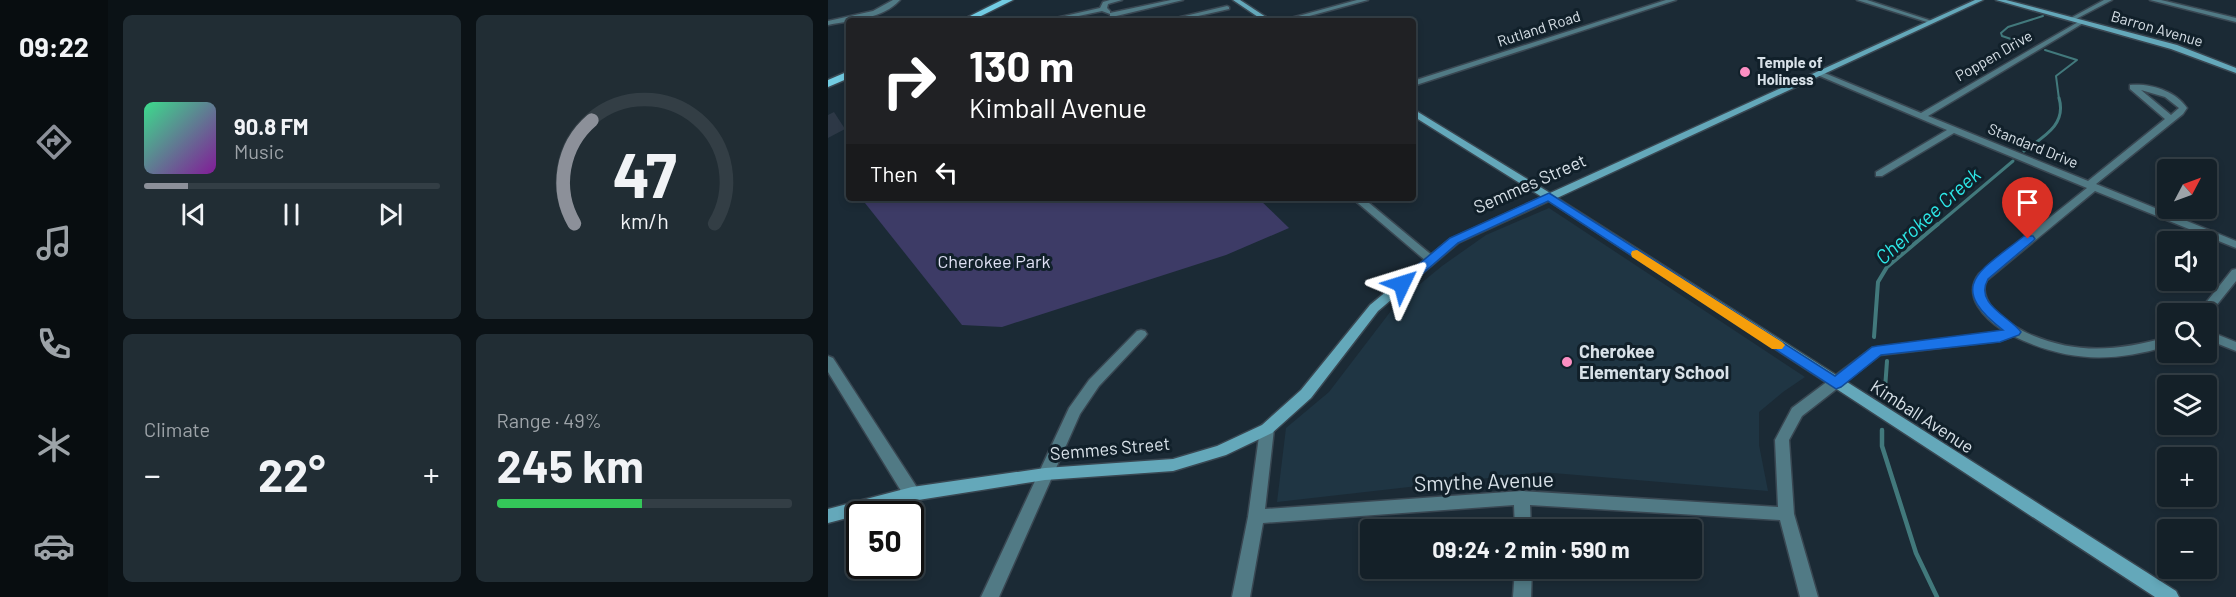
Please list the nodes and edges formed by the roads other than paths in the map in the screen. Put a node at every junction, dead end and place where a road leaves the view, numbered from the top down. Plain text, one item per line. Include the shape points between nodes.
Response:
1 (897, 0) edge
2 (1009, 0) edge
3 (1119, 0) edge
4 (1180, 0) edge
5 (1236, 0) edge
6 (1365, 0) edge
7 (1672, 0) edge
8 (1860, 0) edge
9 (1980, 0) edge
10 (1999, 0) edge
11 (2109, 0) edge
12 (2153, 0) edge
13 (1227, 8) dead end
14 (1103, 9) junction
15 (850, 18) edge
16 (970, 18) edge
17 (1060, 18) edge
18 (1114, 18) edge
19 (1181, 18) edge
20 (1265, 18) edge
21 (1295, 18) edge
22 (846, 19) edge
23 (2072, 20) junction
24 (2236, 20) edge
25 (1932, 22) junction
26 (2082, 22) junction
27 (828, 23) edge
28 (2235, 70) edge
29 (1819, 74) junction
30 (846, 75) edge
31 (1416, 83) edge
32 (828, 84) edge
33 (1416, 114) edge
34 (1921, 116) junction
35 (2170, 119) junction
36 (1954, 129) junction
37 (1879, 174) dead end
38 (2091, 186) junction
39 (1549, 197) junction
40 (1361, 201) edge
41 (2236, 245) edge
42 (1430, 259) junction
43 (2236, 273) edge
44 (2212, 303) edge
45 (2014, 332) junction
46 (1141, 334) dead end
47 (2217, 339) edge
48 (2157, 343) edge
49 (2236, 347) edge
50 (828, 361) edge
51 (1836, 383) junction
52 (1267, 429) junction
53 (1045, 474) junction
54 (912, 494) junction
55 (1522, 498) junction
56 (1786, 514) junction
57 (828, 516) edge
58 (1256, 518) junction
59 (1523, 519) edge
60 (1523, 579) edge
61 (990, 597) edge
62 (1241, 597) edge
63 (1522, 597) edge
64 (1809, 597) edge
65 (2170, 597) edge

1 - 15 street via 880,11
2 - 16 main road
3 - 14 street via 1105,3
4 - 18 street
5 - 20 main road
6 - 21 street
7 - 31 street, Rutland Road
8 - 25 street
9 - 25 main road, Semmes Street
10 - 23 main road, Barron Avenue
11 - 23 street
12 - 24 street
13 - 19 street
14 - 17 street
14 - 18 street
22 - 27 street
23 - 26 main road, Barron Avenue
25 - 29 main road, Semmes Street
26 - 28 main road, Barron Avenue via 2182,49
26 - 34 street, Poppen Drive
29 - 34 street, Standard Drive
29 - 39 main road, Semmes Street
30 - 32 main road
33 - 39 main road, Kimball Avenue
34 - 36 street, Standard Drive
35 - 35 street via 2162,109 2133,87 2178,100 2183,108
35 - 38 street
36 - 37 street
36 - 38 street, Standard Drive
38 - 41 street, Standard Drive
38 - 45 street via 1979,280 1979,297 1988,312
39 - 42 main road, Semmes Street via 1466,234
39 - 51 main road, Kimball Avenue
40 - 42 street
42 - 52 main road, Semmes Street via 1374,308 1306,394
43 - 44 street
45 - 48 street via 2071,351 2096,354
45 - 51 street via 2000,337 1877,351
46 - 53 street via 1094,383 1074,411
47 - 49 street
50 - 54 street
51 - 56 street via 1797,412 1782,440
51 - 65 main road, Kimball Avenue
52 - 53 main road, Semmes Street via 1221,451 1173,465
52 - 58 street
53 - 54 main road, Semmes Street
53 - 61 street
54 - 57 main road, Semmes Street
55 - 56 street, Smythe Avenue
55 - 58 street, Smythe Avenue
55 - 59 street
56 - 64 street
58 - 62 street
60 - 63 street

